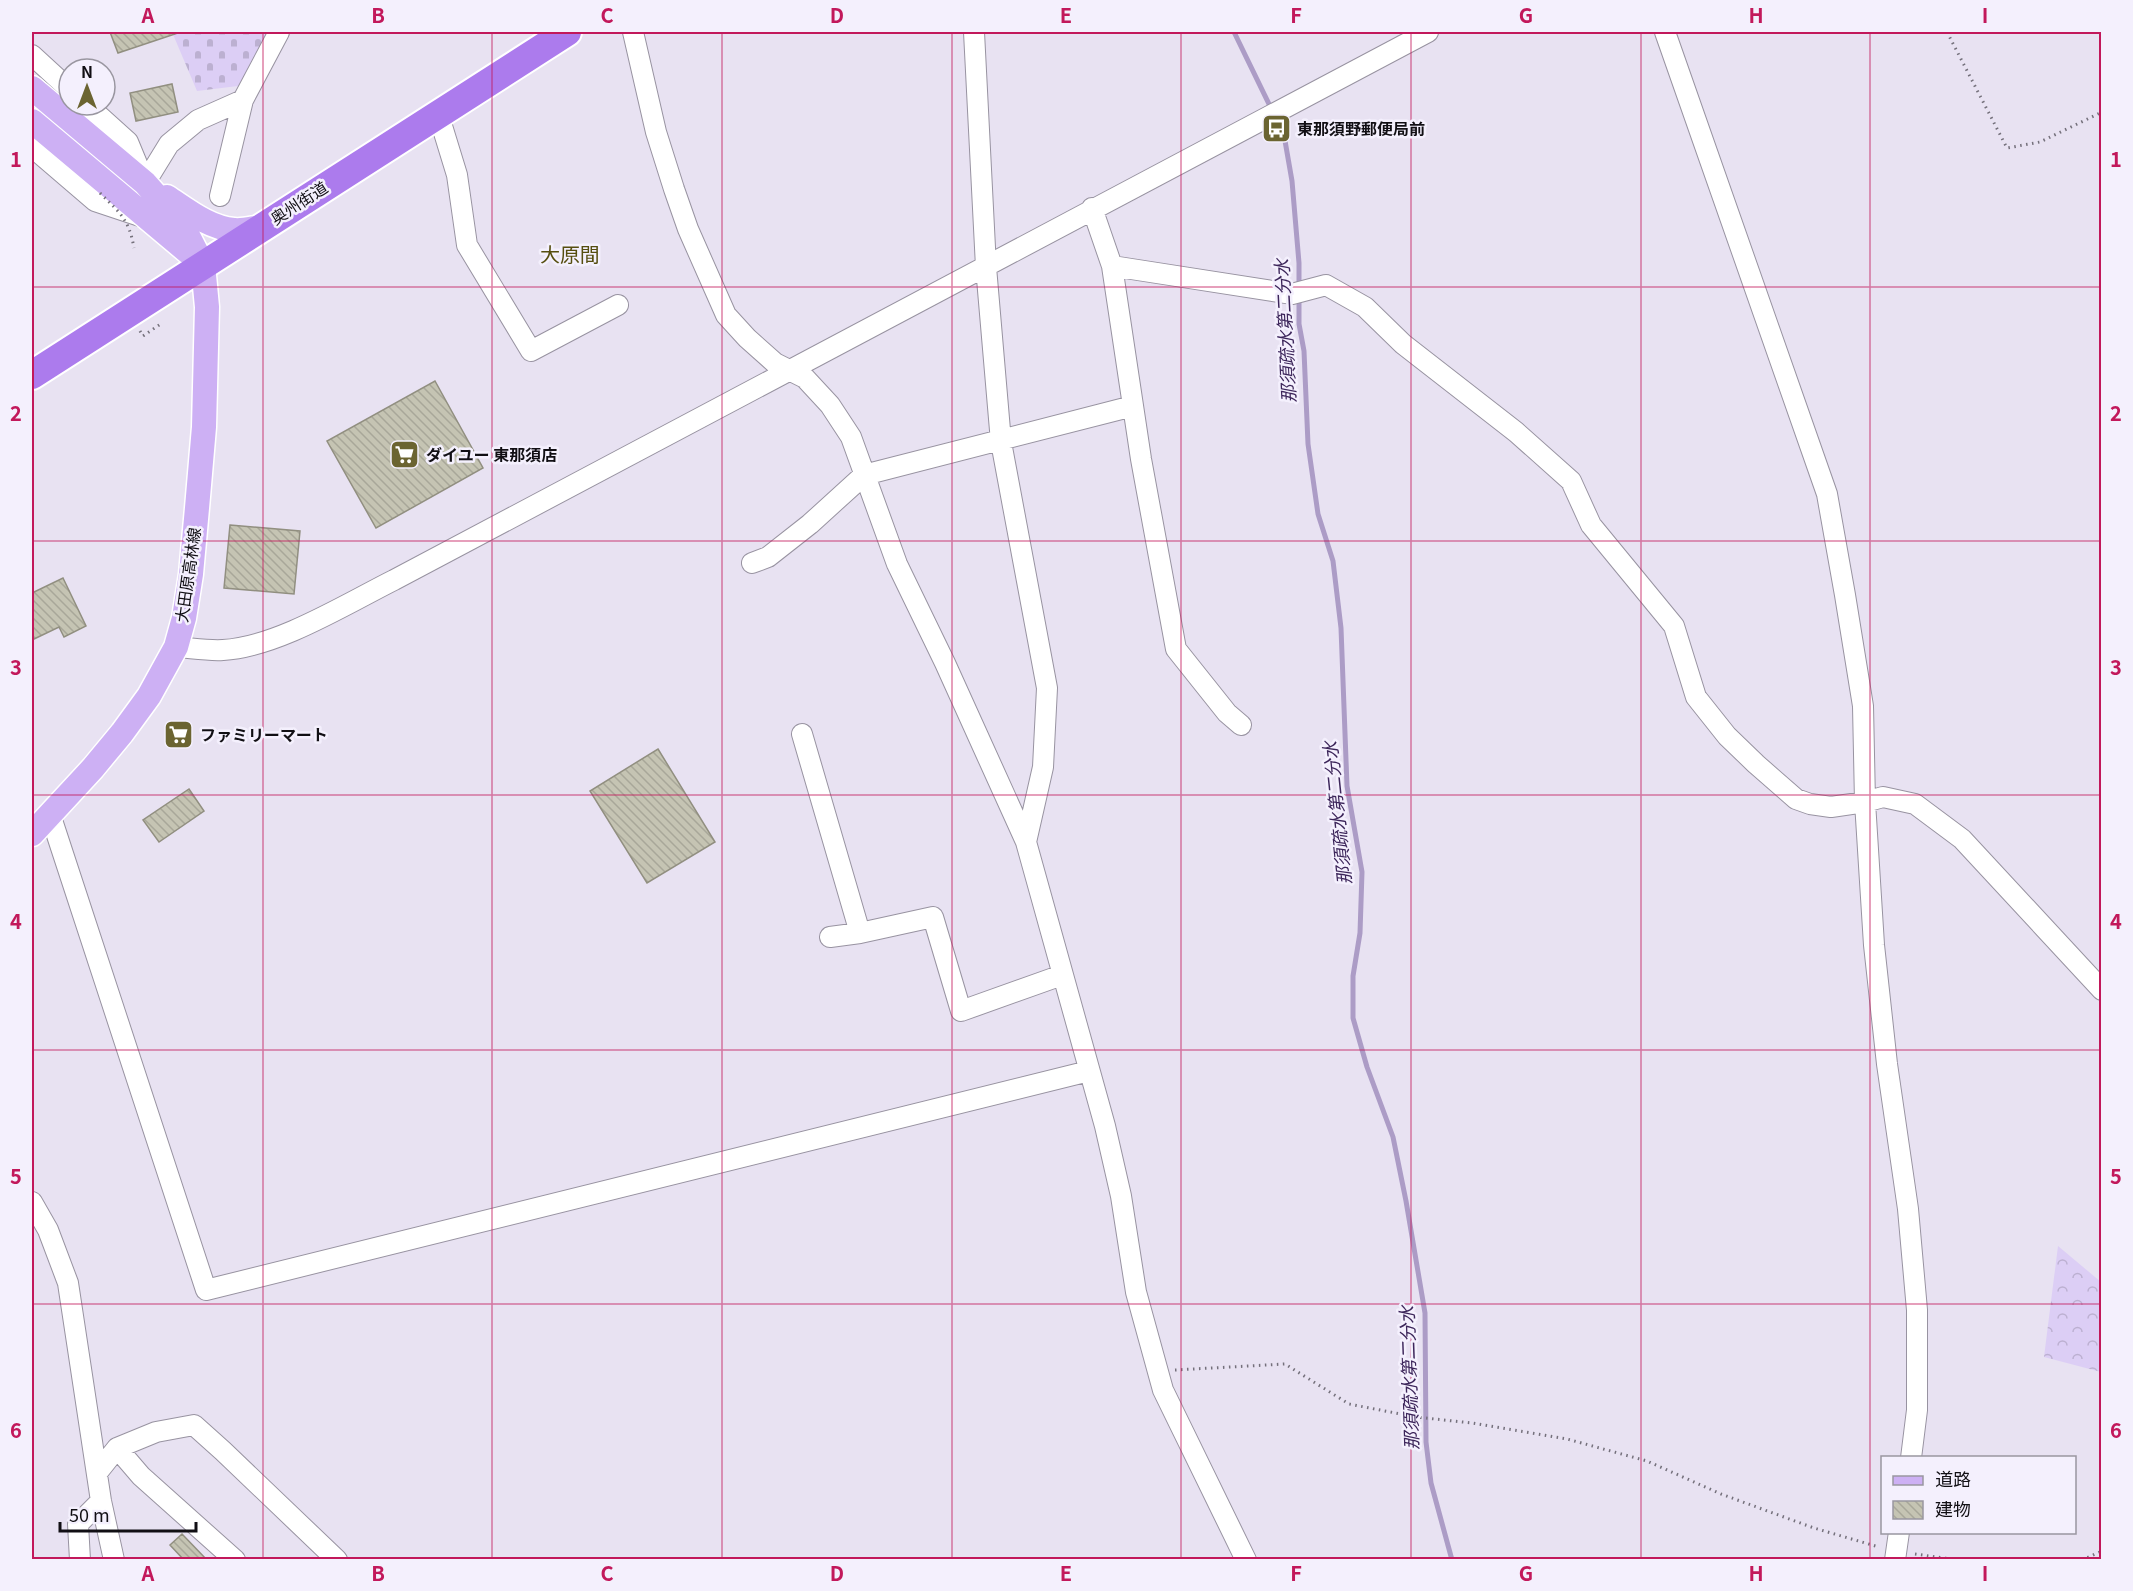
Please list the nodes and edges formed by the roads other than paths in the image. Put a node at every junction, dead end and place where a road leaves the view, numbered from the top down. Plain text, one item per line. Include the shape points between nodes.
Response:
1 (279, 32) edge
2 (567, 32) edge
3 (633, 32) edge
4 (974, 32) edge
5 (1428, 32) edge
6 (1665, 32) edge
7 (32, 55) edge
8 (57, 78) edge
9 (32, 88) edge
10 (243, 100) junction
11 (438, 113) junction
12 (100, 117) edge
13 (32, 121) edge
14 (32, 147) edge
15 (145, 183) junction
16 (220, 196) dead end
17 (1092, 208) junction
18 (152, 220) junction
19 (262, 227) junction
20 (203, 265) junction
21 (1112, 266) junction
22 (986, 267) junction
23 (618, 305) dead end
24 (789, 371) junction
25 (32, 375) edge
26 (1133, 406) junction
27 (1001, 442) junction
28 (864, 475) junction
29 (752, 563) dead end
30 (176, 648) junction
31 (1241, 725) dead end
32 (802, 734) dead end
33 (1865, 802) junction
34 (50, 814) junction
35 (32, 834) edge
36 (1026, 842) junction
37 (860, 933) junction
38 (830, 937) dead end
39 (1062, 975) junction
40 (2102, 990) edge
41 (1089, 1071) junction
42 (32, 1202) edge
43 (117, 1448) junction
44 (1911, 1456) edge
45 (97, 1473) junction
46 (101, 1501) junction
47 (1899, 1534) edge
48 (1895, 1556) edge
49 (80, 1560) edge
50 (114, 1560) edge
51 (235, 1560) edge
52 (337, 1560) edge
53 (1246, 1560) edge

1 - 10 street
2 - 11 highway, 奥州街道
3 - 24 street via 656,132 674,189 726,315 775,363
4 - 22 street
5 - 17 street
6 - 33 street via 1827,494 1863,706
7 - 8 street
9 - 15 main road, 大田原高林線
10 - 15 street via 198,120 169,144
10 - 16 street
11 - 19 highway, 奥州街道
11 - 23 street via 457,175 467,245 531,351
12 - 15 street via 128,142
13 - 18 main road
14 - 18 street via 95,201
15 - 19 main road, 大田原高林線 via 216,226 234,230
15 - 20 main road, 大田原高林線 via 186,232
17 - 21 street
17 - 22 street
18 - 20 main road
19 - 20 highway, 奥州街道
20 - 25 highway, 奥州街道
20 - 30 main road, 大田原高林線 via 207,307 204,427 191,574
21 - 26 street
21 - 33 street via 1292,294 1326,285 1365,307 1403,344 1516,432 1571,481 1591,525 1674,626 1696,697 1727,736 1796,799 1831,807
22 - 24 street
22 - 27 street
24 - 28 street via 805,378 830,405 851,437
24 - 30 street via 279,637 222,651
26 - 27 street
26 - 31 street via 1176,649
27 - 28 street
27 - 36 street via 1047,688 1043,767
28 - 29 street via 810,524 768,557
28 - 36 street via 897,564
30 - 34 main road, 大田原高林線 via 122,733
32 - 37 street
33 - 40 street via 1883,797 1915,804 1962,838
33 - 44 street via 1874,945 1917,1310 1917,1410
34 - 35 main road, 大田原高林線
34 - 41 street via 206,1290
36 - 39 street
37 - 38 street
37 - 39 street via 933,917 961,1011
39 - 41 street
41 - 53 street via 1121,1196 1136,1292 1163,1390
42 - 45 street via 48,1230 68,1283
43 - 45 street
43 - 51 street via 141,1476
43 - 52 street via 156,1432 194,1425
45 - 46 street
46 - 49 street via 78,1524
46 - 50 street
47 - 48 street

